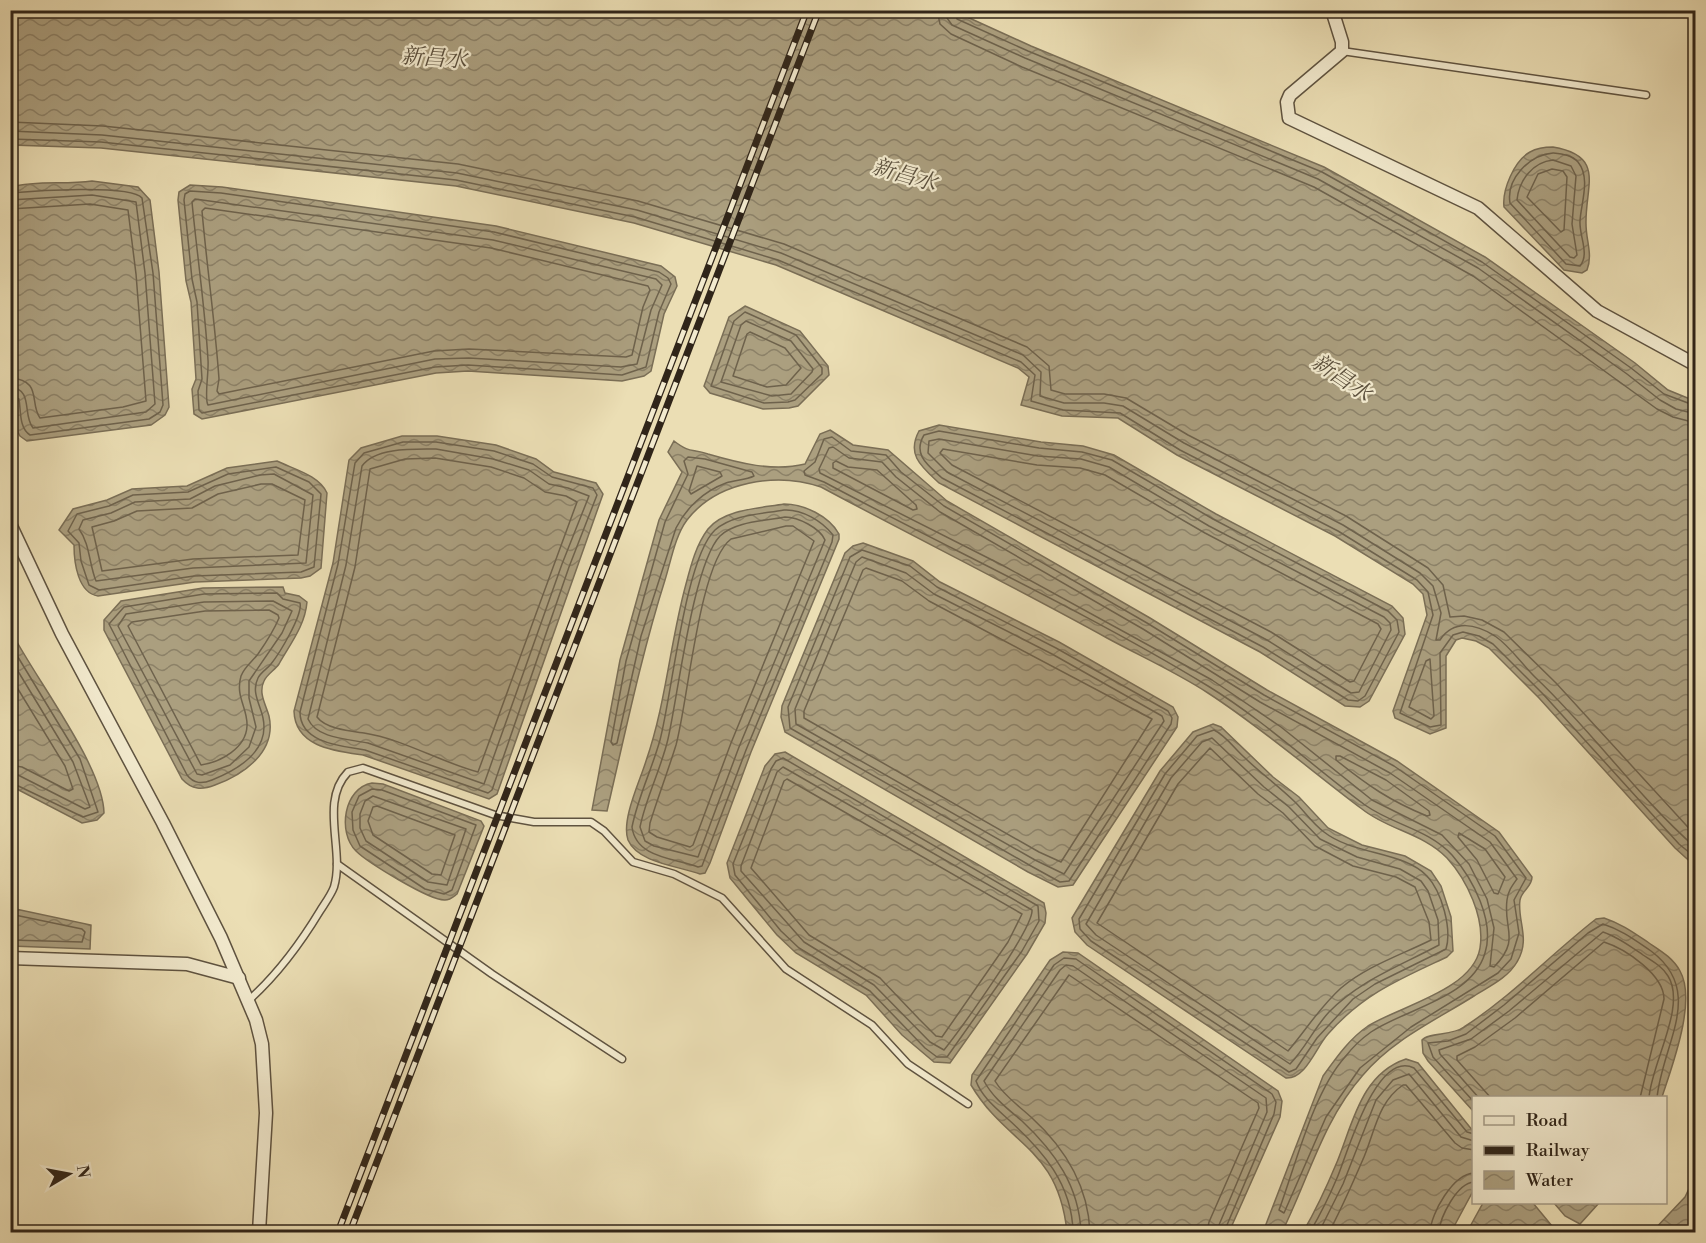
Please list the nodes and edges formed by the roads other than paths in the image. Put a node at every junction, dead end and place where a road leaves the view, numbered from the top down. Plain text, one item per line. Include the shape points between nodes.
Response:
1 (1332, 10) edge
2 (1341, 51) junction
3 (1646, 95) dead end
4 (1695, 365) edge
5 (10, 525) edge
6 (337, 864) junction
7 (10, 958) edge
8 (239, 978) junction
9 (249, 1000) junction
10 (622, 1059) dead end
11 (968, 1104) dead end
12 (259, 1233) edge

1 - 2 street
2 - 3 lane
2 - 4 street via 1290,96 1289,118 1479,209 1597,311
5 - 8 street
6 - 9 lane via 333,889 304,937 271,980
6 - 10 lane via 492,974
6 - 11 lane via 335,794 341,780 353,770 379,772 495,815 534,822 591,822 633,862 674,874 722,898 786,969 864,1019 909,1064
7 - 8 street via 187,964
8 - 9 street
9 - 12 street via 262,1044 265,1075

